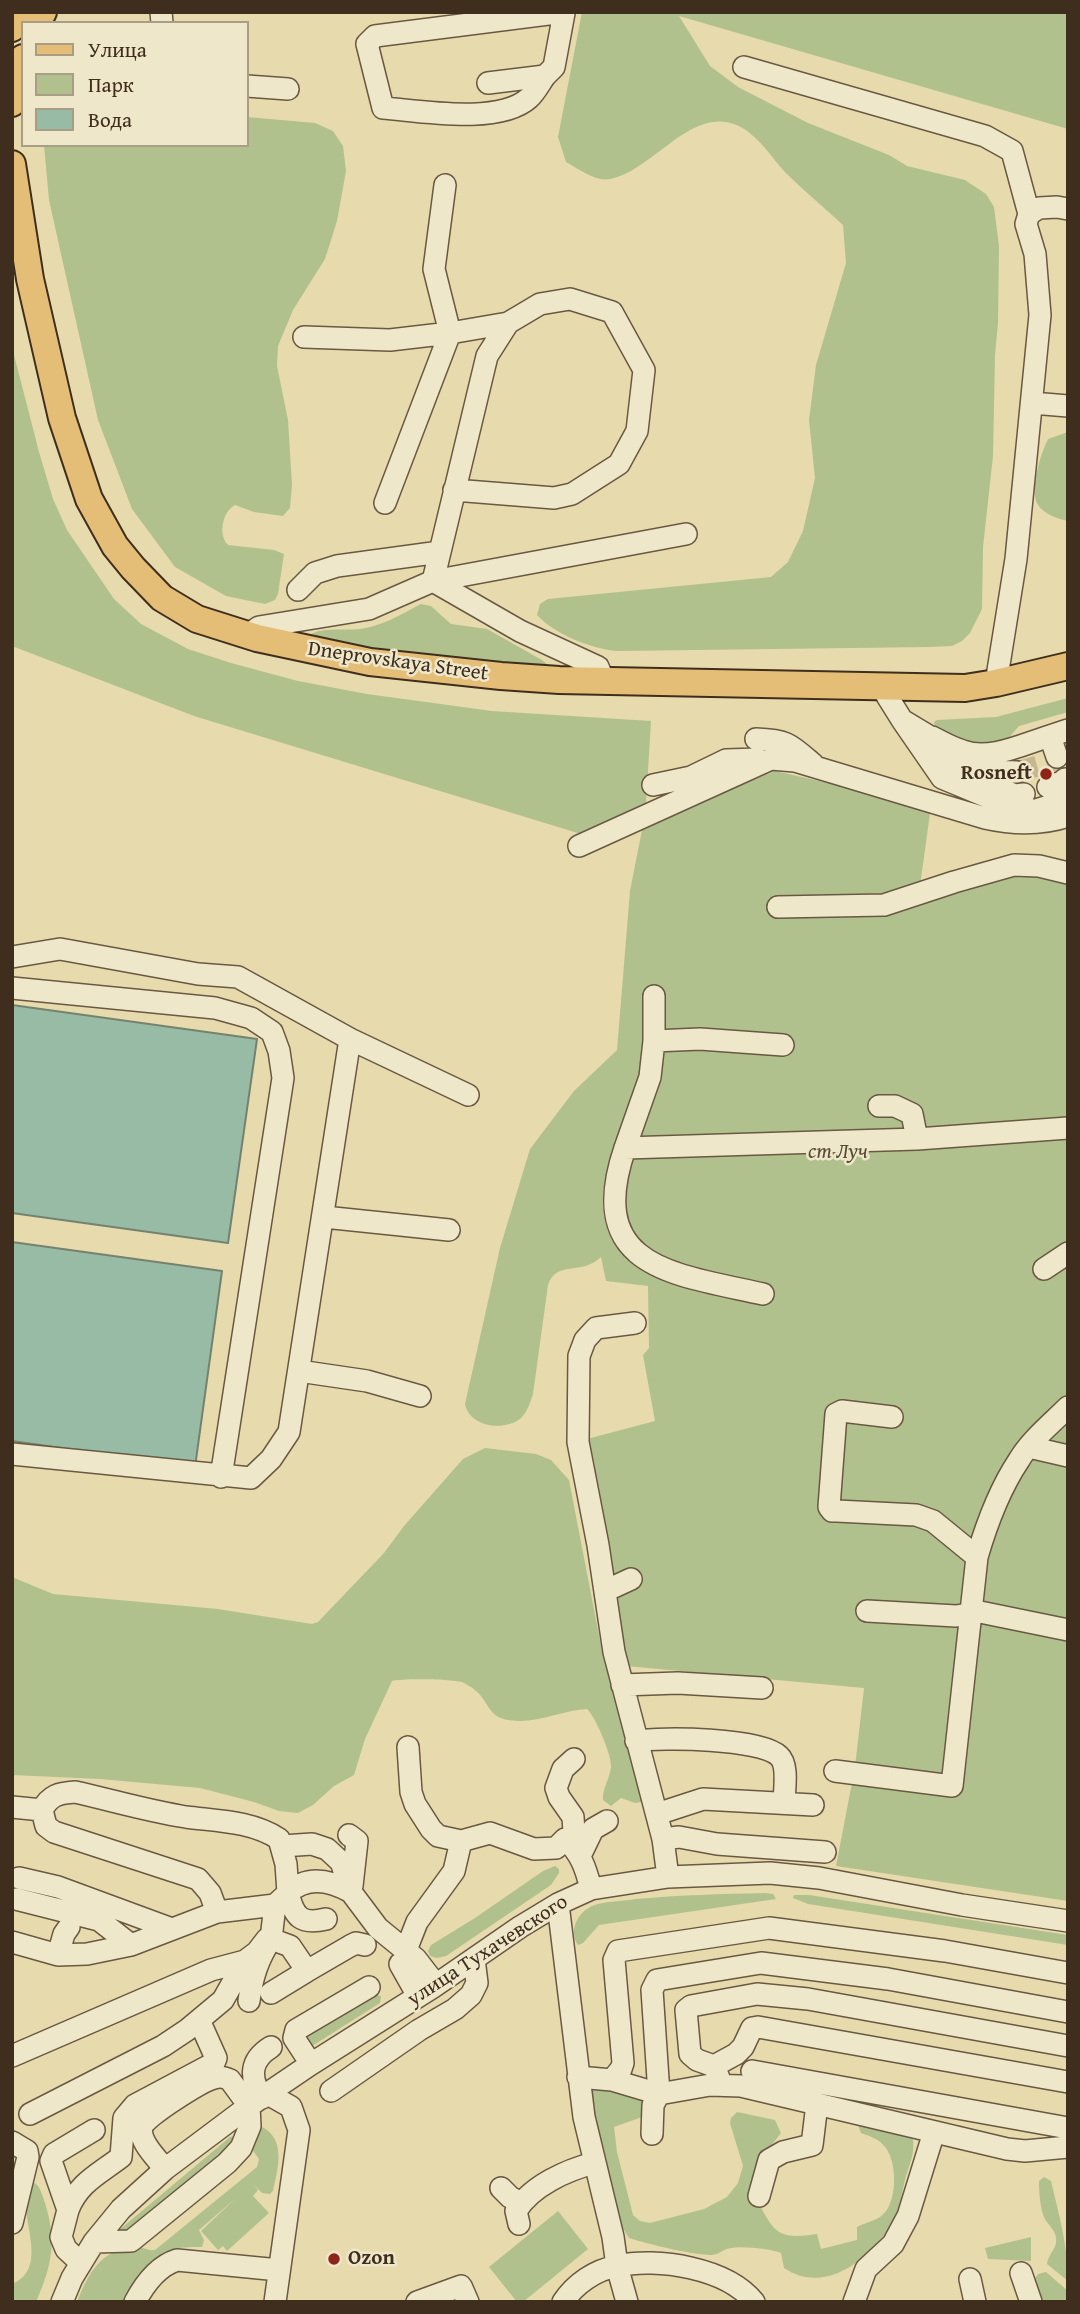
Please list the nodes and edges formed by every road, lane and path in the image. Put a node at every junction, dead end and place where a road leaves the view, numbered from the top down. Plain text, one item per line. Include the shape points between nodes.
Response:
1 (21, 12) edge
2 (564, 13) edge
3 (12, 28) edge
4 (21, 66) edge
5 (744, 67) dead end
6 (545, 76) junction
7 (488, 83) dead end
8 (248, 86) edge
9 (288, 89) dead end
10 (12, 103) edge
11 (12, 164) edge
12 (445, 185) dead end
13 (1068, 209) edge
14 (1029, 214) junction
15 (12, 265) edge
16 (508, 323) junction
17 (450, 333) junction
18 (304, 337) dead end
19 (1032, 403) junction
20 (1068, 406) edge
21 (454, 490) junction
22 (385, 503) dead end
23 (686, 534) dead end
24 (440, 552) junction
25 (433, 581) junction
26 (298, 590) dead end
27 (248, 635) junction
28 (1068, 666) edge
29 (1068, 674) edge
30 (604, 681) junction
31 (996, 683) junction
32 (887, 696) junction
33 (902, 720) junction
34 (1059, 733) edge
35 (927, 735) junction
36 (756, 738) dead end
37 (1057, 757) dead end
38 (771, 759) junction
39 (817, 768) junction
40 (956, 769) junction
41 (1017, 772) tunnel mouth
42 (653, 785) dead end
43 (1024, 794) tunnel mouth
44 (1068, 800) edge
45 (1068, 817) edge
46 (579, 846) dead end
47 (1068, 873) edge
48 (778, 907) dead end
49 (12, 957) edge
50 (12, 988) edge
51 (654, 996) dead end
52 (350, 1039) junction
53 (654, 1041) junction
54 (783, 1045) dead end
55 (468, 1095) dead end
56 (879, 1106) dead end
57 (1068, 1128) edge
58 (916, 1139) junction
59 (625, 1149) junction
60 (324, 1217) junction
61 (449, 1230) dead end
62 (1068, 1253) edge
63 (1044, 1269) dead end
64 (763, 1294) dead end
65 (635, 1323) dead end
66 (299, 1371) junction
67 (419, 1396) dead end
68 (1068, 1407) edge
69 (892, 1417) dead end
70 (1029, 1447) junction
71 (12, 1454) edge
72 (1068, 1456) edge
73 (221, 1477) junction
74 (977, 1557) junction
75 (631, 1579) dead end
76 (605, 1591) junction
77 (867, 1611) dead end
78 (972, 1613) junction
79 (1068, 1630) edge
80 (622, 1685) junction
81 (762, 1688) dead end
82 (636, 1741) junction
83 (408, 1747) dead end
84 (574, 1759) dead end
85 (835, 1771) dead end
86 (784, 1803) junction
87 (813, 1805) dead end
88 (12, 1807) edge
89 (42, 1810) junction
90 (657, 1814) junction
91 (607, 1821) dead end
92 (349, 1835) dead end
93 (663, 1839) junction
94 (461, 1841) junction
95 (282, 1846) junction
96 (577, 1852) junction
97 (825, 1852) dead end
98 (668, 1877) junction
99 (591, 1889) junction
100 (351, 1892) junction
101 (282, 1899) junction
102 (558, 1903) junction
103 (217, 1912) junction
104 (326, 1919) dead end
105 (1068, 1921) edge
106 (69, 1927) dead end
107 (172, 1929) junction
108 (271, 1938) junction
109 (12, 1942) edge
110 (131, 1945) junction
111 (365, 1945) dead end
112 (58, 1955) junction
113 (403, 1957) junction
114 (474, 1959) junction
115 (245, 1961) junction
116 (307, 1971) junction
117 (1068, 1973) edge
118 (369, 1987) dead end
119 (427, 1991) junction
120 (271, 1993) dead end
121 (248, 2001) dead end
122 (1068, 2012) edge
123 (199, 2020) junction
124 (1068, 2046) edge
125 (271, 2047) dead end
126 (12, 2056) edge
127 (311, 2064) junction
128 (714, 2066) junction
129 (752, 2071) dead end
130 (578, 2077) junction
131 (612, 2080) junction
132 (1068, 2081) edge
133 (726, 2085) junction
134 (331, 2091) dead end
135 (659, 2094) junction
136 (260, 2099) junction
137 (817, 2104) junction
138 (30, 2115) dead end
139 (1068, 2128) edge
140 (94, 2130) dead end
141 (934, 2132) junction
142 (652, 2134) dead end
143 (12, 2142) edge
144 (1068, 2147) edge
145 (594, 2163) junction
146 (165, 2169) junction
147 (501, 2188) dead end
148 (759, 2196) dead end
149 (68, 2210) junction
150 (12, 2223) edge
151 (94, 2242) junction
152 (81, 2263) junction
153 (617, 2266) junction
154 (279, 2270) junction
155 (1021, 2273) dead end
156 (970, 2279) dead end
157 (62, 2302) edge
158 (135, 2302) edge
159 (275, 2302) edge
160 (417, 2302) edge
161 (468, 2302) edge
162 (563, 2302) edge
163 (627, 2302) edge
164 (754, 2302) edge
165 (855, 2302) edge
166 (975, 2302) edge
167 (1031, 2302) edge

1 - 3 main road
2 - 6 street via 554,67
2 - 6 street via 375,36 368,44 383,108 483,115 528,99
4 - 10 main road
5 - 14 street via 985,136 1012,151
6 - 7 street
8 - 9 street
11 - 27 main road, Dneprovskaya Street via 30,279 62,418 100,522 162,598 197,619
12 - 17 street via 434,269
13 - 14 street via 1039,208
14 - 19 street via 1026,224 1035,254 1040,315
15 - 32 main road, Dneprovskaya Street via 56,455 85,527 126,583 154,609 193,632 299,660 497,687
16 - 17 street
16 - 21 street via 487,356
16 - 21 street via 540,304 570,299 612,313 644,370 637,431 619,464 572,494 554,498
17 - 18 street via 390,340
17 - 22 street
19 - 20 street
19 - 31 street via 1016,559
21 - 24 street
23 - 25 street
24 - 25 street
24 - 26 street via 337,566 314,573
25 - 27 street via 369,609 260,627
25 - 30 street via 520,631 598,667
27 - 30 main road, Dneprovskaya Street via 370,662
28 - 31 main road, Dneprovskaya Street
29 - 32 main road, Dneprovskaya Street via 964,695
30 - 31 main road, Dneprovskaya Street via 965,688
32 - 33 street
33 - 35 street
33 - 44 street via 943,778 1019,810
34 - 35 street via 977,754
34 - 37 street
35 - 40 street
36 - 39 street via 790,744
38 - 39 street
38 - 42 street via 726,760 691,777
38 - 46 street
39 - 45 street via 979,821
40 - 41 street
40 - 43 street via 1015,795
47 - 48 street via 1014,865 955,873 884,905
49 - 52 street via 60,949 238,977
50 - 73 street via 215,1008 251,1018 272,1032 283,1078
51 - 53 street
52 - 55 street
52 - 60 street
53 - 54 street
53 - 59 street via 650,1077
56 - 58 street via 900,1107 912,1114
57 - 58 street
58 - 59 street
59 - 64 street via 617,1172 614,1208 625,1242 648,1261 674,1271
60 - 61 street
60 - 66 street
62 - 63 street
65 - 76 street via 596,1328 579,1356 578,1442
66 - 67 street via 367,1381
66 - 73 street via 289,1432 271,1459 251,1478
68 - 70 street
69 - 74 street via 836,1414 829,1507 916,1515 933,1521
70 - 72 street
70 - 74 street via 1005,1485
71 - 73 street
74 - 78 street
75 - 76 street
76 - 80 street
77 - 78 street
78 - 79 street
78 - 85 street via 952,1786
80 - 81 street
80 - 82 street
82 - 86 street via 760,1746 779,1755 784,1763
82 - 90 street
83 - 94 street via 415,1804 438,1836
84 - 96 street via 556,1788 573,1817
86 - 87 street
86 - 90 street via 703,1799
88 - 89 street
89 - 95 street via 58,1793 75,1792 186,1817 224,1820 272,1835
89 - 103 street via 46,1826 54,1832 198,1879
90 - 93 street
91 - 96 street via 593,1829
92 - 100 street via 357,1841
93 - 97 street
93 - 98 street
94 - 96 street via 491,1833 534,1849 556,1848 565,1839
94 - 113 street via 454,1871 417,1922
95 - 100 street via 312,1844 327,1849 341,1862
95 - 101 street
96 - 99 street
98 - 99 street, улица Тухачевского
98 - 105 street, улица Тухачевского via 770,1873 819,1878
99 - 102 street, улица Тухачевского
100 - 101 street via 340,1885 310,1880
100 - 113 street
101 - 103 street
101 - 104 street via 300,1919
101 - 108 street
102 - 114 street, улица Тухачевского
102 - 130 street
103 - 107 street
106 - 112 street
107 - 110 street
107 - 110 street via 58,1887 17,1888 99,1920
108 - 115 street
108 - 116 street via 290,1946
108 - 121 street via 253,1974
109 - 112 street
110 - 112 street
111 - 116 street via 350,1945
113 - 119 street
114 - 119 street, улица Тухачевского
114 - 134 street via 477,1983 471,1995
115 - 123 street via 223,2000
115 - 126 street via 211,1970
116 - 120 street
117 - 131 street via 945,1951 768,1928 618,1951 614,1960 623,2063
118 - 127 street via 296,2030 294,2038
119 - 127 street, улица Тухачевского
122 - 135 street via 888,1979 761,1963 657,1980 652,1990
123 - 138 street via 163,2046
123 - 149 street via 215,2063 135,2105 124,2118 121,2157 78,2190
124 - 128 street via 808,1998 757,1994 687,2010 690,2054
125 - 136 street via 257,2059 253,2070
127 - 136 street, улица Тухачевского
128 - 132 street via 743,2047 752,2028 758,2027
128 - 133 street via 716,2076
129 - 139 street
130 - 131 street
130 - 145 street
131 - 135 street
133 - 135 street
133 - 137 street
135 - 142 street via 653,2105
136 - 146 street, улица Тухачевского
136 - 146 street via 218,2077 153,2115 141,2130
136 - 151 street via 246,2140 227,2163 131,2241
136 - 154 street via 290,2107 299,2130
137 - 141 street
137 - 148 street via 812,2146 769,2160
140 - 149 street via 52,2157 51,2166
141 - 144 street via 1015,2150
141 - 165 street via 908,2216 893,2244 866,2269
143 - 150 street via 27,2151 28,2157
145 - 147 street via 528,2195 520,2213
145 - 153 street
146 - 151 street, улица Тухачевского via 126,2203
149 - 152 street via 61,2237
151 - 152 street, улица Тухачевского
152 - 157 street, улица Тухачевского
153 - 162 street via 584,2280
153 - 163 street
153 - 164 street via 666,2265 745,2291
154 - 158 street via 177,2260 158,2272
154 - 159 street
155 - 167 street
156 - 166 street
160 - 161 street via 461,2286

